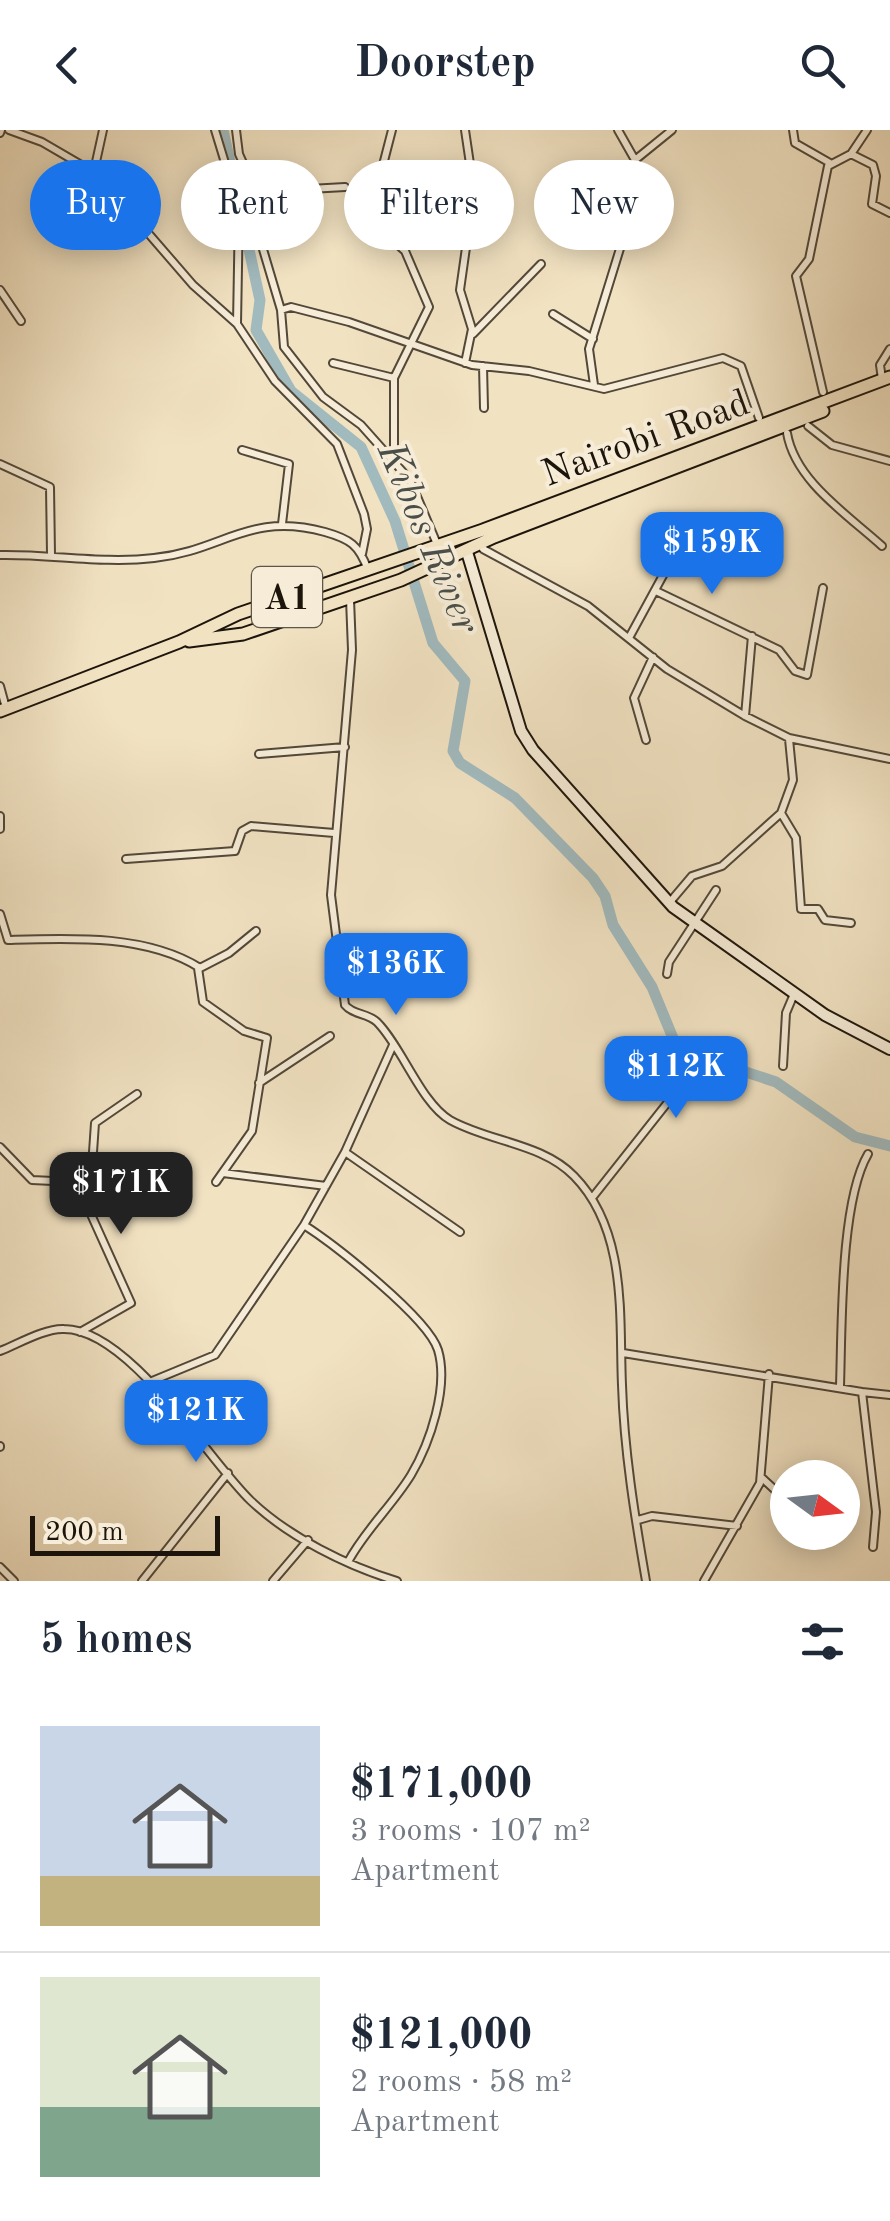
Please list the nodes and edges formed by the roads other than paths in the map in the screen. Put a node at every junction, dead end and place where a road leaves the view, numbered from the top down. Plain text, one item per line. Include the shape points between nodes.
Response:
1 (8, 130) edge
2 (103, 130) edge
3 (215, 130) edge
4 (236, 130) edge
5 (392, 130) edge
6 (466, 130) edge
7 (618, 130) edge
8 (672, 130) edge
9 (793, 130) edge
10 (867, 130) edge
11 (852, 154) junction
12 (73, 160) edge
13 (97, 160) edge
14 (243, 160) edge
15 (635, 160) joint
16 (830, 163) junction
17 (890, 213) edge
18 (161, 249) edge
19 (263, 250) edge
20 (622, 250) edge
21 (541, 264) dead end
22 (0, 290) edge
23 (281, 310) junction
24 (553, 314) dead end
25 (22, 320) dead end
26 (237, 324) junction
27 (472, 334) junction
28 (593, 339) junction
29 (410, 346) junction
30 (890, 349) edge
31 (333, 363) dead end
32 (465, 363) junction
33 (483, 366) junction
34 (394, 378) junction
35 (887, 379) edge
36 (594, 386) junction
37 (824, 392) dead end
38 (484, 408) dead end
39 (759, 418) dead end
40 (808, 426) dead end
41 (787, 433) dead end
42 (242, 450) dead end
43 (394, 460) junction
44 (890, 461) edge
45 (0, 464) edge
46 (282, 524) junction
47 (438, 544) junction
48 (882, 546) dead end
49 (483, 549) dead end
50 (467, 552) junction
51 (51, 554) junction
52 (362, 554) junction
53 (0, 555) edge
54 (673, 557) dead end
55 (368, 571) junction
56 (823, 588) dead end
57 (658, 592) junction
58 (350, 598) junction
59 (246, 611) junction
60 (252, 631) junction
61 (630, 636) junction
62 (752, 636) junction
63 (180, 642) junction
64 (653, 656) junction
65 (0, 686) edge
66 (3, 710) edge
67 (745, 716) junction
68 (789, 738) junction
69 (646, 740) dead end
70 (345, 747) junction
71 (259, 754) dead end
72 (890, 759) edge
73 (781, 813) junction
74 (0, 816) edge
75 (0, 829) edge
76 (334, 833) junction
77 (126, 859) dead end
78 (716, 890) dead end
79 (670, 902) junction
80 (0, 914) edge
81 (851, 923) dead end
82 (695, 924) junction
83 (256, 931) dead end
84 (4, 940) edge
85 (197, 966) junction
86 (666, 974) dead end
87 (794, 994) junction
88 (330, 1036) dead end
89 (394, 1046) junction
90 (664, 1047) dead end
91 (890, 1050) edge
92 (783, 1066) dead end
93 (258, 1084) junction
94 (137, 1094) dead end
95 (0, 1148) edge
96 (344, 1152) junction
97 (868, 1154) dead end
98 (224, 1173) junction
99 (216, 1182) dead end
100 (88, 1184) junction
101 (116, 1184) dead end
102 (326, 1186) junction
103 (592, 1198) junction
104 (304, 1226) junction
105 (460, 1232) dead end
106 (79, 1332) junction
107 (0, 1352) edge
108 (624, 1353) junction
109 (769, 1374) junction
110 (152, 1381) junction
111 (840, 1386) junction
112 (862, 1392) junction
113 (890, 1395) edge
114 (228, 1473) junction
115 (761, 1477) junction
116 (770, 1485) edge
117 (638, 1520) junction
118 (738, 1526) junction
119 (308, 1540) junction
120 (873, 1547) dead end
121 (348, 1562) junction
122 (0, 1567) edge
123 (14, 1581) edge
124 (142, 1581) edge
125 (273, 1581) edge
126 (397, 1581) edge
127 (646, 1581) edge
128 (704, 1581) edge

1 - 12 street
2 - 13 street
3 - 26 street via 239,208
4 - 14 street
5 - 29 street via 368,217 406,251 428,301 428,315
6 - 27 street via 474,191 460,300
7 - 15 street
8 - 15 street
9 - 16 street via 795,143
10 - 11 street
11 - 16 street
11 - 17 street via 873,164 872,204
16 - 37 street via 809,259 796,276
18 - 26 street
19 - 23 street
20 - 28 street
21 - 27 street
22 - 25 street
23 - 29 street via 348,322
23 - 43 street via 284,347 301,372
24 - 28 street
26 - 52 street via 275,381 336,444 364,514
27 - 32 street
28 - 36 street via 588,354
29 - 32 street
29 - 34 street
30 - 35 street via 880,365
31 - 34 street
32 - 33 street
33 - 36 street
33 - 38 street
34 - 43 street
35 - 47 highway, Nairobi Road / A1
35 - 50 highway, Nairobi Road / A1 via 816,414
36 - 39 street via 611,388 723,358 740,366
40 - 44 street via 832,445
41 - 48 street via 797,465
42 - 46 street via 289,464
43 - 47 street via 416,490
45 - 51 street via 50,486
46 - 51 street via 155,558
46 - 52 street via 350,540
47 - 55 highway, Nairobi Road / A1
49 - 61 street
50 - 58 highway, Nairobi Road / A1
50 - 79 main road via 526,741
51 - 53 street
52 - 55 street
54 - 57 street
55 - 59 highway, A1
56 - 62 street via 807,675
57 - 61 street
57 - 62 street
58 - 60 highway, A1
58 - 70 street
59 - 60 highway
59 - 63 highway, A1
60 - 63 highway, A1
61 - 64 street
62 - 67 street
63 - 66 highway, A1
64 - 67 street
64 - 69 street via 634,698
65 - 66 street
67 - 68 street
68 - 72 street
68 - 73 street via 793,780
70 - 71 street
70 - 76 street
73 - 79 street via 722,866 692,876
73 - 81 street via 796,838 800,908
74 - 75 street
76 - 77 street via 251,826 235,851
76 - 89 street via 332,895 345,1005 374,1019
78 - 82 street
79 - 82 main road
80 - 84 street
82 - 86 street
82 - 87 main road
83 - 85 street via 229,953
84 - 85 street via 113,942
85 - 93 street via 202,1002 267,1038
87 - 91 main road
87 - 92 street via 786,1013
88 - 93 street
89 - 96 street
89 - 103 street via 447,1118 555,1161
90 - 103 street via 688,1066
93 - 98 street via 252,1131
94 - 100 street via 95,1122
95 - 100 street via 32,1180
96 - 102 street
96 - 105 street
97 - 111 street via 858,1172 848,1248
98 - 99 street
98 - 102 street
100 - 101 street
100 - 106 street via 89,1210 131,1303
102 - 104 street
103 - 108 street via 612,1244
104 - 110 street via 215,1355
104 - 121 street via 398,1302 432,1337 440,1362 438,1401 420,1457
106 - 107 street via 60,1329
106 - 110 street
108 - 109 street
108 - 117 street
109 - 111 street
109 - 115 street
110 - 114 street
111 - 112 street
112 - 113 street
112 - 120 street via 876,1512
114 - 119 street via 253,1503
114 - 124 street
115 - 116 street
115 - 118 street
117 - 118 street
117 - 127 street
118 - 128 street
119 - 121 street
119 - 125 street
121 - 126 street
122 - 123 street

